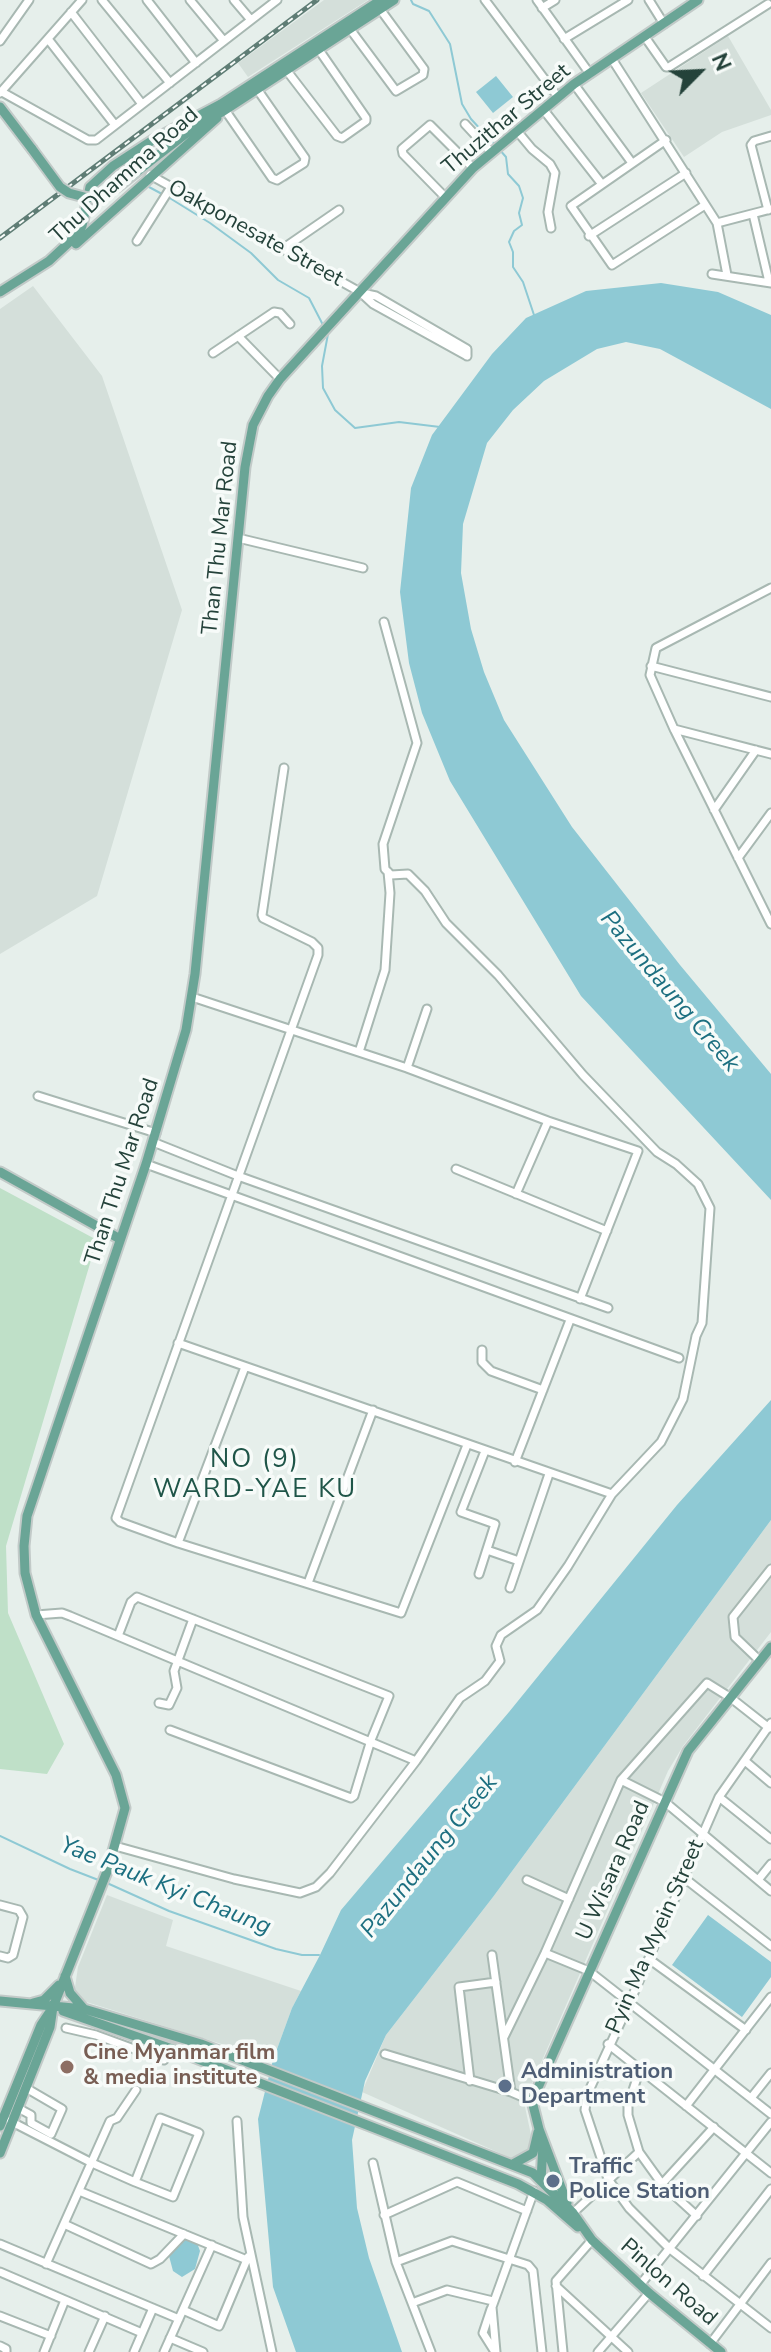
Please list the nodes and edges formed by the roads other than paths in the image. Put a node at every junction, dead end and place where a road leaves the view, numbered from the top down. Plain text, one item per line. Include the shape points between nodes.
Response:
1 (29, 0) edge
2 (82, 0) edge
3 (102, 0) edge
4 (147, 0) edge
5 (190, 0) edge
6 (234, 0) edge
7 (277, 0) edge
8 (394, 0) edge
9 (485, 0) edge
10 (537, 0) edge
11 (555, 0) edge
12 (628, 0) edge
13 (649, 0) edge
14 (698, 0) edge
15 (381, 4) edge
16 (768, 4) edge
17 (542, 8) junction
18 (71, 12) junction
19 (251, 20) junction
20 (664, 24) junction
21 (350, 29) junction
22 (645, 37) junction
23 (48, 39) junction
24 (564, 39) junction
25 (0, 41) edge
26 (224, 41) junction
27 (319, 50) junction
28 (612, 59) junction
29 (196, 63) junction
30 (287, 71) junction
31 (590, 74) junction
32 (170, 83) junction
33 (574, 84) junction
34 (257, 89) junction
35 (1, 93) edge
36 (558, 97) junction
37 (142, 104) junction
38 (0, 107) edge
39 (543, 109) junction
40 (217, 113) junction
41 (465, 124) dead end
42 (115, 125) junction
43 (517, 131) junction
44 (771, 136) edge
45 (666, 140) junction
46 (492, 152) junction
47 (632, 163) junction
48 (473, 168) junction
49 (686, 173) junction
50 (150, 175) junction
51 (601, 183) junction
52 (171, 187) junction
53 (445, 197) junction
54 (705, 205) junction
55 (339, 210) dead end
56 (769, 210) edge
57 (753, 214) junction
58 (717, 223) junction
59 (551, 228) dead end
60 (589, 236) junction
61 (137, 241) dead end
62 (281, 250) junction
63 (50, 263) junction
64 (712, 274) dead end
65 (727, 275) junction
66 (770, 282) edge
67 (0, 292) edge
68 (360, 292) junction
69 (0, 299) edge
70 (398, 313) junction
71 (290, 324) dead end
72 (238, 336) junction
73 (213, 353) dead end
74 (280, 379) junction
75 (238, 538) junction
76 (363, 568) dead end
77 (771, 588) edge
78 (384, 622) dead end
79 (651, 666) junction
80 (771, 697) edge
81 (674, 729) junction
82 (756, 750) junction
83 (771, 754) edge
84 (284, 768) dead end
85 (714, 810) junction
86 (771, 813) edge
87 (738, 858) junction
88 (388, 872) junction
89 (771, 898) edge
90 (763, 908) junction
91 (771, 924) edge
92 (192, 997) junction
93 (427, 1009) dead end
94 (292, 1030) junction
95 (359, 1052) junction
96 (407, 1068) junction
97 (38, 1096) dead end
98 (548, 1121) junction
99 (155, 1138) junction
100 (146, 1164) junction
101 (456, 1169) dead end
102 (0, 1172) edge
103 (238, 1176) junction
104 (516, 1194) junction
105 (231, 1195) junction
106 (607, 1231) junction
107 (120, 1239) junction
108 (580, 1299) junction
109 (608, 1308) dead end
110 (570, 1320) junction
111 (178, 1343) junction
112 (482, 1350) dead end
113 (679, 1358) dead end
114 (245, 1367) junction
115 (543, 1390) junction
116 (373, 1410) junction
117 (467, 1445) junction
118 (485, 1451) junction
119 (515, 1462) junction
120 (549, 1474) junction
121 (612, 1494) junction
122 (178, 1543) junction
123 (487, 1550) junction
124 (519, 1561) junction
125 (771, 1569) edge
126 (479, 1574) dead end
127 (308, 1583) junction
128 (510, 1588) dead end
129 (36, 1615) junction
130 (193, 1619) junction
131 (118, 1636) junction
132 (771, 1647) edge
133 (178, 1660) junction
134 (760, 1661) junction
135 (731, 1698) junction
136 (159, 1703) dead end
137 (770, 1726) edge
138 (170, 1730) dead end
139 (371, 1740) junction
140 (416, 1761) junction
141 (745, 1761) junction
142 (621, 1780) junction
143 (771, 1783) edge
144 (719, 1797) junction
145 (665, 1802) junction
146 (702, 1834) junction
147 (771, 1839) edge
148 (115, 1846) junction
149 (771, 1864) edge
150 (683, 1877) junction
151 (527, 1880) dead end
152 (758, 1880) junction
153 (771, 1891) edge
154 (569, 1899) junction
155 (0, 1905) edge
156 (771, 1946) edge
157 (545, 1953) junction
158 (492, 1955) dead end
159 (0, 1956) edge
160 (649, 1959) junction
161 (589, 1971) junction
162 (65, 1976) junction
163 (496, 1982) junction
164 (770, 2000) edge
165 (0, 2001) edge
166 (24, 2004) junction
167 (629, 2004) junction
168 (53, 2007) junction
169 (83, 2014) junction
170 (103, 2025) junction
171 (45, 2026) junction
172 (66, 2028) dead end
173 (746, 2030) junction
174 (96, 2035) junction
175 (504, 2037) junction
176 (608, 2044) junction
177 (385, 2054) dead end
178 (164, 2060) dead end
179 (640, 2069) junction
180 (714, 2070) junction
181 (771, 2073) edge
182 (470, 2081) junction
183 (26, 2088) junction
184 (136, 2090) dead end
185 (511, 2092) junction
186 (587, 2095) junction
187 (751, 2098) junction
188 (532, 2101) junction
189 (686, 2106) junction
190 (18, 2108) junction
191 (771, 2114) edge
192 (237, 2121) dead end
193 (5, 2122) edge
194 (771, 2122) edge
195 (714, 2127) junction
196 (539, 2129) junction
197 (543, 2141) junction
198 (430, 2148) junction
199 (639, 2152) junction
200 (0, 2153) edge
201 (746, 2153) junction
202 (92, 2163) junction
203 (373, 2163) dead end
204 (513, 2164) junction
205 (771, 2173) edge
206 (608, 2179) junction
207 (540, 2180) junction
208 (135, 2182) junction
209 (662, 2184) junction
210 (771, 2189) edge
211 (79, 2191) junction
212 (534, 2191) junction
213 (558, 2209) junction
214 (527, 2211) junction
215 (573, 2213) junction
216 (384, 2215) junction
217 (697, 2216) junction
218 (64, 2224) junction
219 (184, 2234) junction
220 (592, 2240) junction
221 (0, 2244) edge
222 (212, 2245) junction
223 (670, 2249) junction
224 (251, 2251) junction
225 (509, 2259) junction
226 (247, 2260) junction
227 (396, 2262) junction
228 (771, 2263) edge
229 (46, 2264) junction
230 (0, 2272) edge
231 (703, 2276) junction
232 (555, 2285) junction
233 (640, 2285) junction
234 (649, 2293) junction
235 (65, 2300) junction
236 (412, 2303) junction
237 (492, 2304) junction
238 (739, 2304) junction
239 (153, 2308) junction
240 (183, 2310) junction
241 (0, 2316) edge
242 (105, 2316) junction
243 (179, 2319) junction
244 (771, 2328) edge
245 (142, 2333) junction
246 (51, 2336) junction
247 (610, 2337) junction
248 (170, 2338) junction
249 (0, 2346) edge
250 (707, 2348) edge
251 (198, 2351) edge
252 (6, 2352) edge
253 (44, 2352) edge
254 (89, 2352) edge
255 (134, 2352) edge
256 (164, 2352) edge
257 (272, 2352) edge
258 (431, 2352) edge
259 (496, 2352) edge
260 (542, 2352) edge
261 (563, 2352) edge
262 (598, 2352) edge
263 (628, 2352) edge
264 (721, 2352) edge

1 - 25 street
2 - 18 street
3 - 32 street
4 - 29 street
5 - 26 street
6 - 19 street
7 - 19 street
8 - 15 main road, Thu Dhamma Road
9 - 36 street
10 - 17 street
11 - 17 street
12 - 24 street
13 - 20 street
14 - 20 main road, Thuzithar Street
15 - 21 main road, Thu Dhamma Road
15 - 21 street via 425,72 396,91
15 - 40 main road, Thu Dhamma Road
16 - 22 street via 669,67
17 - 24 street
18 - 23 street
18 - 37 street
19 - 26 street
20 - 22 main road, Thuzithar Street
21 - 27 main road, Thu Dhamma Road
22 - 28 main road, Thuzithar Street
23 - 35 street
23 - 42 street
24 - 31 street
26 - 29 street
27 - 30 main road, Thu Dhamma Road
27 - 30 street via 366,118 339,139
28 - 31 main road, Thuzithar Street
28 - 45 street
29 - 32 street
30 - 34 main road, Thu Dhamma Road
31 - 33 main road, Thuzithar Street
32 - 37 street
33 - 36 main road, Thuzithar Street
33 - 47 street
34 - 40 main road, Thu Dhamma Road
34 - 40 street via 306,161 277,180
35 - 42 street via 91,141
36 - 39 main road, Thuzithar Street
37 - 42 street
38 - 40 main road, bridge via 60,187 80,197 98,197 126,181
39 - 43 main road, Thuzithar Street
39 - 51 street
40 - 50 main road, Thu Dhamma Road
40 - 63 main road, Thu Dhamma Road via 153,140 98,177 86,197 77,235
41 - 46 street
43 - 46 main road, Thuzithar Street
43 - 59 street via 555,173 548,212
44 - 56 street via 751,145
45 - 47 street
45 - 49 street
46 - 48 main road, Thuzithar Street
47 - 51 street
48 - 53 main road, Thuzithar Street
48 - 53 street via 430,125 402,151
49 - 54 street
49 - 60 street
50 - 52 street, Oakponesate Street
50 - 63 main road, Thu Dhamma Road
51 - 60 street via 571,204
52 - 61 street
52 - 62 street, Oakponesate Street
53 - 68 main road, Thuzithar Street
54 - 58 street
54 - 60 street via 612,265
55 - 62 street
56 - 57 street
57 - 58 street
57 - 66 street
58 - 65 street
62 - 68 street, Oakponesate Street
63 - 67 main road
63 - 69 main road
64 - 65 street
65 - 66 street
68 - 70 street, Oakponesate Street via 373,304
68 - 74 main road, Than Thu Mar Road
70 - 70 street via 467,356 467,349
71 - 72 street via 274,312
72 - 73 street
72 - 74 street
74 - 75 main road, Than Thu Mar Road via 253,425
75 - 76 street
75 - 92 main road, Than Thu Mar Road
77 - 79 street via 656,648
78 - 88 street via 417,743 383,844
79 - 80 street
79 - 81 street via 656,692
81 - 82 street
81 - 85 street
82 - 83 street
82 - 85 street
84 - 94 street via 262,915 319,951
85 - 87 street
86 - 87 street
87 - 90 street
88 - 95 street via 385,970
88 - 121 street via 408,874 425,891 446,923 583,1075 657,1152 698,1184 710,1208 702,1323 683,1399 661,1442
89 - 90 street
90 - 91 street
92 - 94 street
92 - 99 main road, Than Thu Mar Road
93 - 96 street
94 - 95 street
94 - 103 street
95 - 96 street
96 - 98 street
97 - 99 street
98 - 104 street
98 - 106 street via 638,1151
99 - 100 main road, Than Thu Mar Road
99 - 103 street
100 - 105 street
100 - 107 main road, Than Thu Mar Road
101 - 104 street
102 - 107 main road
103 - 105 street
103 - 108 street
104 - 106 street
105 - 110 street
105 - 111 street
106 - 108 street
107 - 129 main road, Than Thu Mar Road via 27,1516 25,1573
108 - 109 street
110 - 113 street
110 - 115 street
111 - 114 street
111 - 122 street via 116,1518
112 - 115 street via 482,1362 491,1371
114 - 116 street
114 - 122 street
115 - 119 street
116 - 117 street
116 - 127 street
117 - 118 street
117 - 127 street via 401,1613
118 - 119 street
118 - 123 street via 461,1512 495,1524
119 - 120 street
120 - 121 street
120 - 124 street
121 - 140 street via 537,1610 501,1635 496,1646 500,1661 485,1681 460,1698
122 - 127 street
123 - 124 street
123 - 126 street
124 - 128 street
125 - 134 street via 733,1617 735,1637
129 - 131 street via 62,1613
129 - 148 main road, Than Thu Mar Road via 116,1775 125,1808
130 - 131 street via 137,1597
130 - 133 street
130 - 139 street via 388,1695
131 - 133 street
132 - 134 main road, U Wisara Road
133 - 136 street via 171,1704
133 - 139 street
134 - 135 main road, U Wisara Road
135 - 137 street
135 - 142 street via 709,1683 703,1685
135 - 145 main road, U Wisara Road via 688,1751
137 - 141 street, Pyin Ma Myein Street
138 - 139 street via 351,1798
139 - 140 street
140 - 148 street via 330,1873 300,1893
141 - 143 street
141 - 144 street, Pyin Ma Myein Street
142 - 145 street
142 - 154 street
144 - 146 street, Pyin Ma Myein Street
144 - 147 street
145 - 146 street
145 - 161 main road, U Wisara Road
146 - 150 street, Pyin Ma Myein Street
146 - 152 street
148 - 162 main road, Than Thu Mar Road
149 - 152 street
150 - 156 street
150 - 160 street, Pyin Ma Myein Street
151 - 154 street
152 - 153 street
154 - 157 street
155 - 159 street via 19,1910 23,1917 13,1955
157 - 161 street
157 - 175 street
158 - 163 street
160 - 167 street, Pyin Ma Myein Street
160 - 173 street
161 - 167 street
161 - 188 main road, U Wisara Road
162 - 166 main road via 44,2000
162 - 168 main road, Than Thu Mar Road
162 - 169 main road
163 - 175 street
163 - 182 street via 459,1987
164 - 173 street
165 - 166 main road
166 - 168 main road
166 - 171 main road
167 - 176 street, Pyin Ma Myein Street
167 - 180 street
168 - 169 main road
168 - 171 main road, Than Thu Mar Road
169 - 170 main road
169 - 171 main road
169 - 204 main road, Pinlon Road via 201,2044
170 - 174 street
170 - 198 main road
171 - 183 main road, Than Thu Mar Road
171 - 193 main road, Than Thu Mar Road
172 - 174 street
173 - 180 street
174 - 178 street
175 - 185 street
176 - 179 street
176 - 186 street, Pyin Ma Myein Street
177 - 182 street
179 - 189 street
179 - 199 street via 628,2105
180 - 187 street
180 - 189 street
181 - 187 street
182 - 185 street
183 - 190 main road, Than Thu Mar Road
183 - 190 street via 62,2109 51,2134
184 - 202 street via 110,2121
185 - 188 street
186 - 188 street
186 - 206 street via 585,2110
187 - 191 street
188 - 196 main road
189 - 195 street
190 - 193 main road, Than Thu Mar Road
192 - 224 street via 241,2199
193 - 200 main road, Than Thu Mar Road
193 - 202 street
194 - 201 street
195 - 201 street
195 - 209 street
196 - 197 main road
196 - 204 main road via 533,2153
197 - 207 main road
197 - 215 main road
198 - 207 main road via 531,2184
198 - 212 main road, Pinlon Road
199 - 206 street
199 - 209 street
201 - 205 street
201 - 217 street
202 - 208 street
202 - 211 street
203 - 216 street
204 - 207 main road, Pinlon Road
206 - 215 street
206 - 223 street
207 - 213 main road
207 - 215 main road, Pinlon Road
208 - 208 street via 160,2118 199,2133 173,2197
209 - 217 street
210 - 231 street
211 - 218 street
211 - 219 street
212 - 213 main road, Pinlon Road
212 - 214 street
213 - 220 main road, Pinlon Road
214 - 216 street via 457,2182
214 - 225 street
215 - 220 main road, Pinlon Road
216 - 227 street
217 - 223 street
218 - 219 street via 151,2264
218 - 229 street
219 - 222 street
220 - 232 street
220 - 233 main road, Pinlon Road
221 - 229 street
222 - 226 street
222 - 240 street
223 - 231 street
223 - 233 street
224 - 226 street
224 - 257 street
225 - 227 street via 452,2241
225 - 237 street
225 - 260 street via 533,2271
226 - 240 street via 219,2326
227 - 236 street
228 - 238 street
229 - 239 street
230 - 235 street
231 - 238 street
232 - 247 street
232 - 261 street
233 - 234 main road, Pinlon Road
234 - 247 street
234 - 250 main road, Pinlon Road
235 - 242 street
235 - 246 street
236 - 237 street via 447,2290
236 - 258 street
237 - 259 street
238 - 244 street
238 - 250 street
239 - 243 street
239 - 245 street
240 - 243 street
241 - 246 street
242 - 245 street
242 - 254 street
243 - 248 street
245 - 255 street
246 - 253 street
247 - 262 street
247 - 263 street
248 - 251 street
248 - 256 street
249 - 252 street
250 - 264 main road, Pinlon Road

